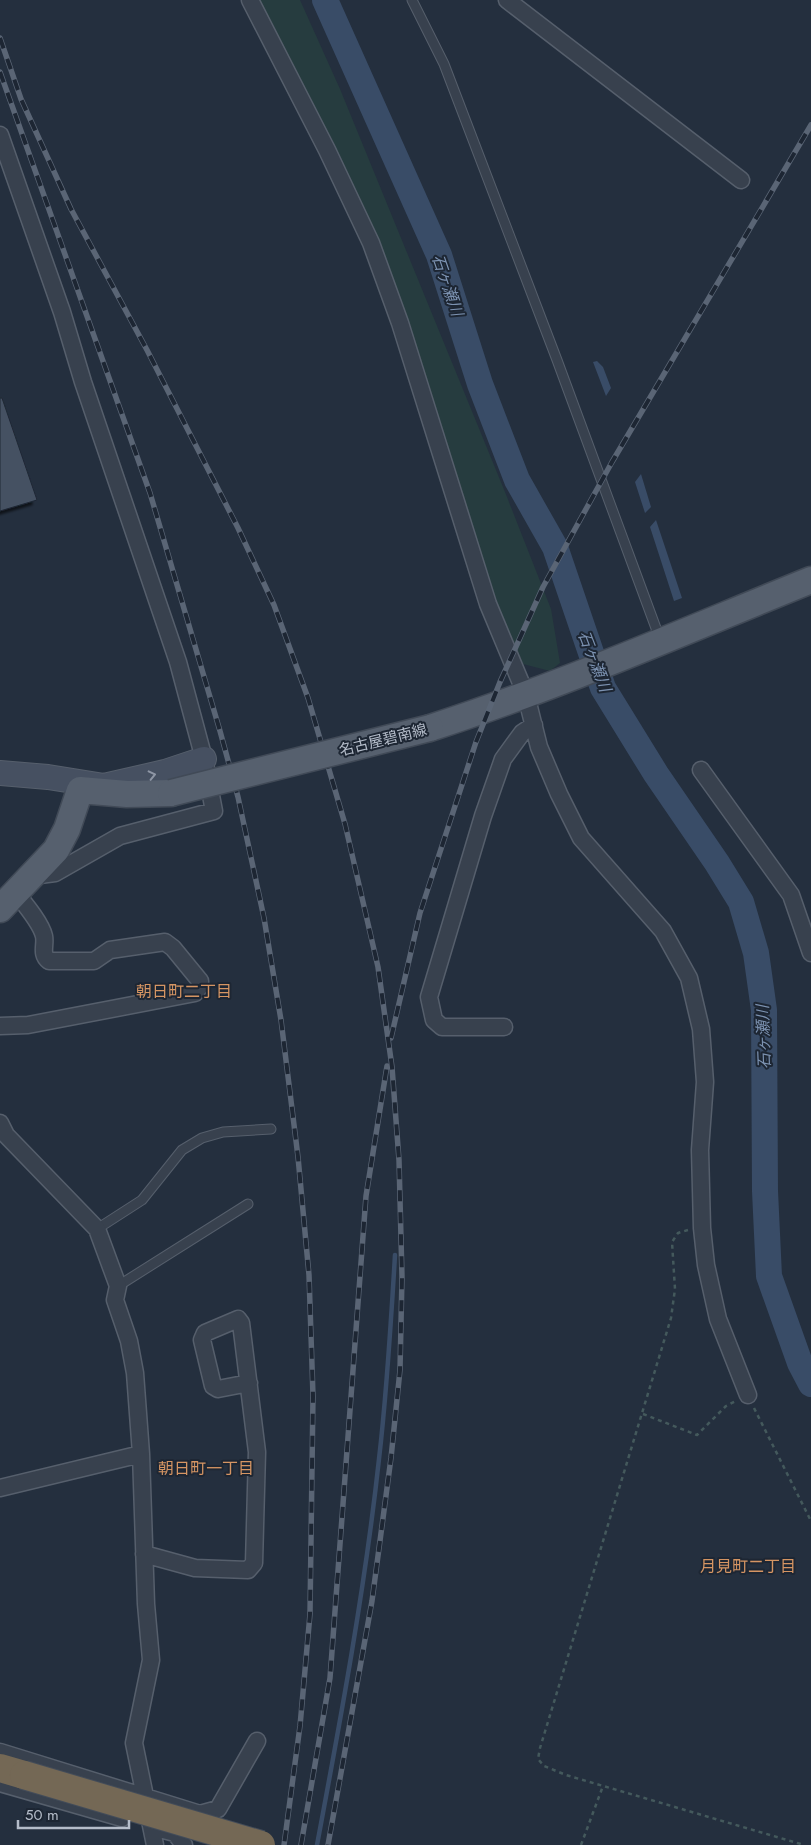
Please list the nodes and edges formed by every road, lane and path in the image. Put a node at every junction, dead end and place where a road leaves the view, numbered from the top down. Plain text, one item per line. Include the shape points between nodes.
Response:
1 (250, 0) edge
2 (412, 0) edge
3 (515, 2) edge
4 (0, 135) edge
5 (741, 180) dead end
6 (811, 580) edge
7 (656, 644) junction
8 (526, 696) junction
9 (534, 726) junction
10 (204, 759) junction
11 (701, 770) dead end
12 (0, 773) edge
13 (0, 781) edge
14 (80, 790) junction
15 (16, 893) edge
16 (811, 952) edge
17 (0, 1026) edge
18 (504, 1027) dead end
19 (0, 1123) edge
20 (271, 1129) dead end
21 (248, 1204) dead end
22 (702, 1228) junction
23 (97, 1229) junction
24 (118, 1286) junction
25 (249, 1383) dead end
26 (748, 1395) junction
27 (643, 1414) junction
28 (141, 1454) junction
29 (0, 1488) edge
30 (811, 1520) edge
31 (144, 1554) junction
32 (256, 1741) dead end
33 (0, 1752) edge
34 (8, 1775) edge
35 (603, 1786) junction
36 (146, 1796) junction
37 (150, 1826) junction
38 (155, 1845) edge
39 (184, 1845) edge
40 (261, 1845) edge
41 (581, 1845) edge
42 (804, 1845) edge

1 - 8 street via 371,244 400,323 488,604
2 - 7 lane via 444,64 557,360
3 - 5 street
4 - 10 street via 178,662
6 - 7 main road, 名古屋碧南線
7 - 8 main road, 名古屋碧南線
8 - 9 street
8 - 14 main road, 名古屋碧南線, bridge via 430,728 171,794
9 - 18 street via 522,732 504,759 483,816 430,997 434,1020 442,1027
9 - 22 street via 539,746 581,838 663,931 689,978 701,1029 705,1082 700,1150
12 -> 10 street via 104,786
10 - 15 street via 214,810 120,836
11 - 16 street via 792,895
13 - 14 street via 54,790
14 - 15 main road via 56,850
15 - 17 street via 44,935 43,952 49,961 94,961 110,950 165,942 200,981 200,986 195,993 28,1025
19 - 23 street via 6,1135
20 - 23 lane via 223,1132 202,1138 182,1150 142,1200
21 - 24 lane
22 - 26 street via 718,1319
22 - 27 path via 678,1233 672,1242 675,1289 671,1318
23 - 24 street
24 - 28 street via 115,1300 129,1341 135,1373
25 - 31 street via 257,1452 252,1568 195,1568
26 - 27 path via 726,1406 697,1435
26 - 30 path
27 - 35 path via 538,1759 553,1770
28 - 29 street
28 - 31 street
31 - 36 street via 151,1660 134,1743
32 - 36 street via 218,1808 200,1814
33 - 36 street
34 - 37 street
34 - 40 highway, bridge
35 - 41 path
35 - 42 path
36 - 37 street
37 - 38 street
37 - 39 street via 175,1833

